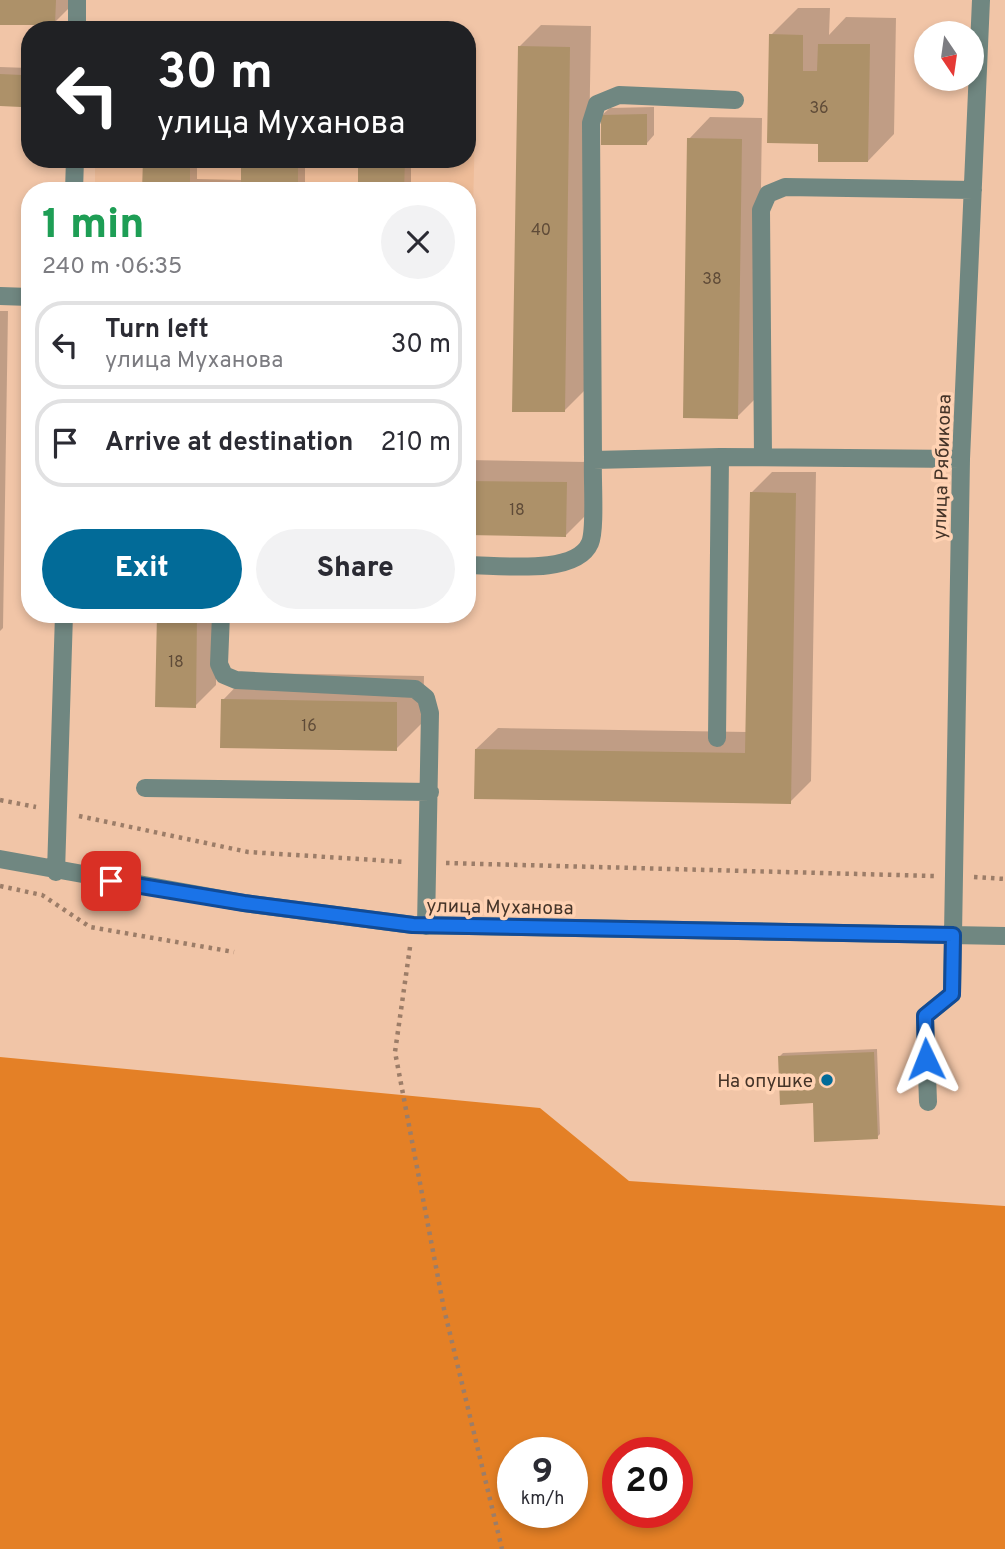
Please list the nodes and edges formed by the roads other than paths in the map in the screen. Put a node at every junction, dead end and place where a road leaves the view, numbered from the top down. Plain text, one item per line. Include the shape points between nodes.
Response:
1 (77, 0) edge
2 (981, 0) edge
3 (77, 21) edge
4 (735, 100) dead end
5 (973, 190) junction
6 (0, 296) edge
7 (21, 297) edge
8 (720, 457) junction
9 (763, 457) junction
10 (961, 459) junction
11 (593, 460) junction
12 (476, 565) edge
13 (64, 623) edge
14 (221, 623) edge
15 (717, 738) dead end
16 (145, 788) dead end
17 (430, 792) junction
18 (0, 859) edge
19 (56, 872) junction
20 (420, 925) junction
21 (953, 935) junction
22 (1005, 936) edge
23 (928, 1102) dead end

1 - 3 street
2 - 5 street, улица Рябикова
4 - 11 street via 619,95 597,104 591,123
5 - 9 street via 785,187 768,194 761,210
5 - 10 street, улица Рябикова
6 - 7 street
8 - 9 street
8 - 11 street
8 - 15 street
9 - 10 street
10 - 21 street, улица Рябикова
11 - 12 street via 591,541 581,556 561,565
13 - 19 street
14 - 17 street via 219,664 224,675 236,680 415,689 426,698 430,713
16 - 17 street
17 - 20 street
18 - 19 street, улица Муханова
19 - 20 street, улица Муханова via 244,903
20 - 21 street, улица Муханова
21 - 22 street, улица Муханова
21 - 23 street, улица Рябикова via 952,994 925,1016

